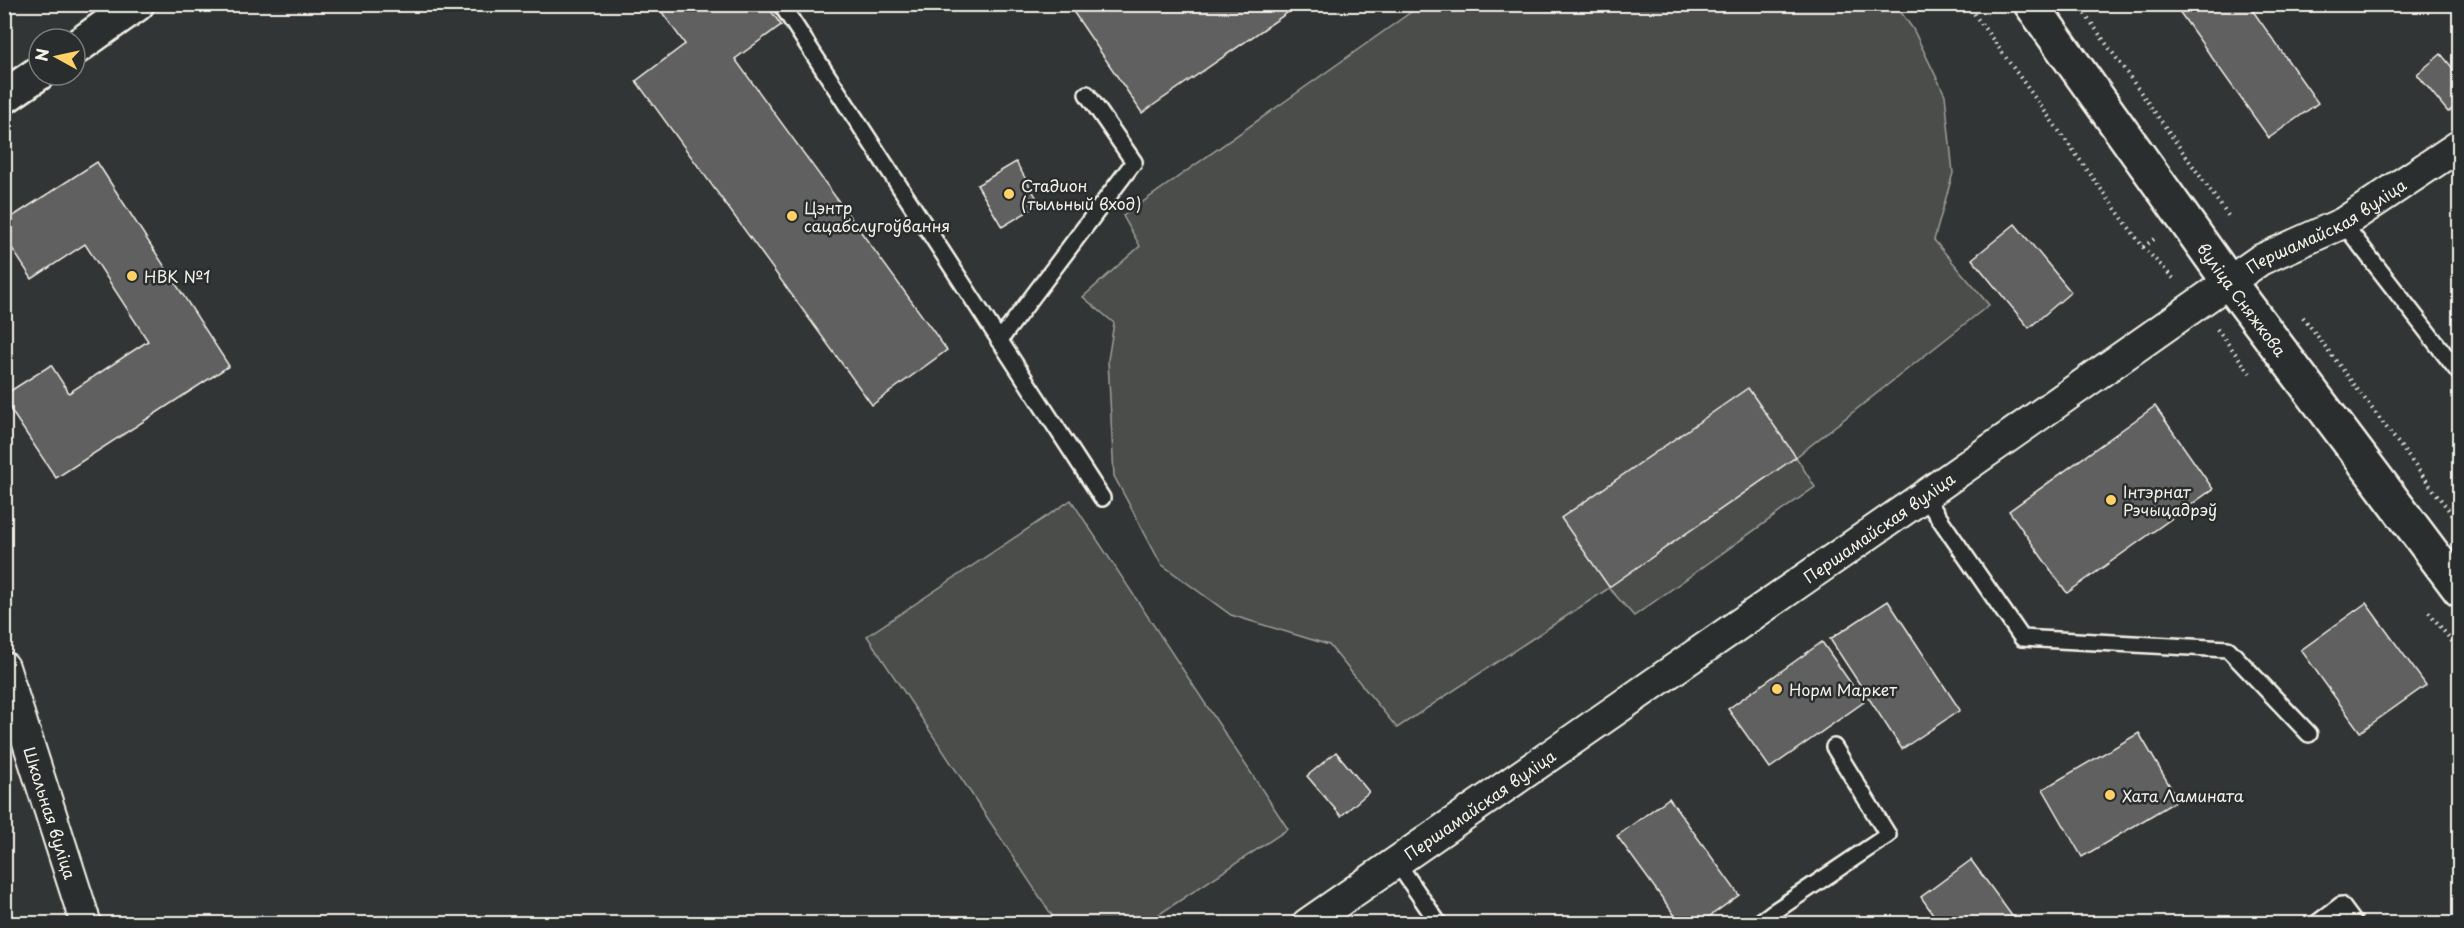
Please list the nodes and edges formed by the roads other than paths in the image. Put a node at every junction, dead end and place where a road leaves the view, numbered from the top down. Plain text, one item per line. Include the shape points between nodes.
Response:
1 (137, 4) edge
2 (781, 4) edge
3 (2031, 4) edge
4 (87, 39) edge
5 (27, 81) edge
6 (1087, 94) dead end
7 (4, 97) edge
8 (2460, 145) edge
9 (2343, 223) junction
10 (2229, 282) junction
11 (999, 340) junction
12 (2460, 374) edge
13 (1924, 496) junction
14 (1102, 498) dead end
15 (2460, 590) edge
16 (4, 667) edge
17 (2309, 734) dead end
18 (1834, 747) dead end
19 (1395, 861) junction
20 (1776, 918) edge
21 (86, 924) edge
22 (1307, 924) edge
23 (1439, 924) edge
24 (1757, 924) edge
25 (2316, 924) edge
26 (2355, 924) edge

1 - 4 street
2 - 11 lane
3 - 10 street, вуліца Сняжкова
5 - 7 street
6 - 11 lane via 1134,162
8 - 9 street, Першамайская вуліца
9 - 10 street, Першамайская вуліца via 2259,260
9 - 12 lane
10 - 13 street, Першамайская вуліца
10 - 15 street, вуліца Сняжкова
11 - 14 lane
13 - 17 lane via 2022,638 2228,649
13 - 19 street, Першамайская вуліца
16 - 21 street, Школьная вуліца
18 - 20 lane via 1888,835
19 - 22 street, Першамайская вуліца
19 - 23 lane
20 - 24 lane
25 - 26 lane via 2341,905

